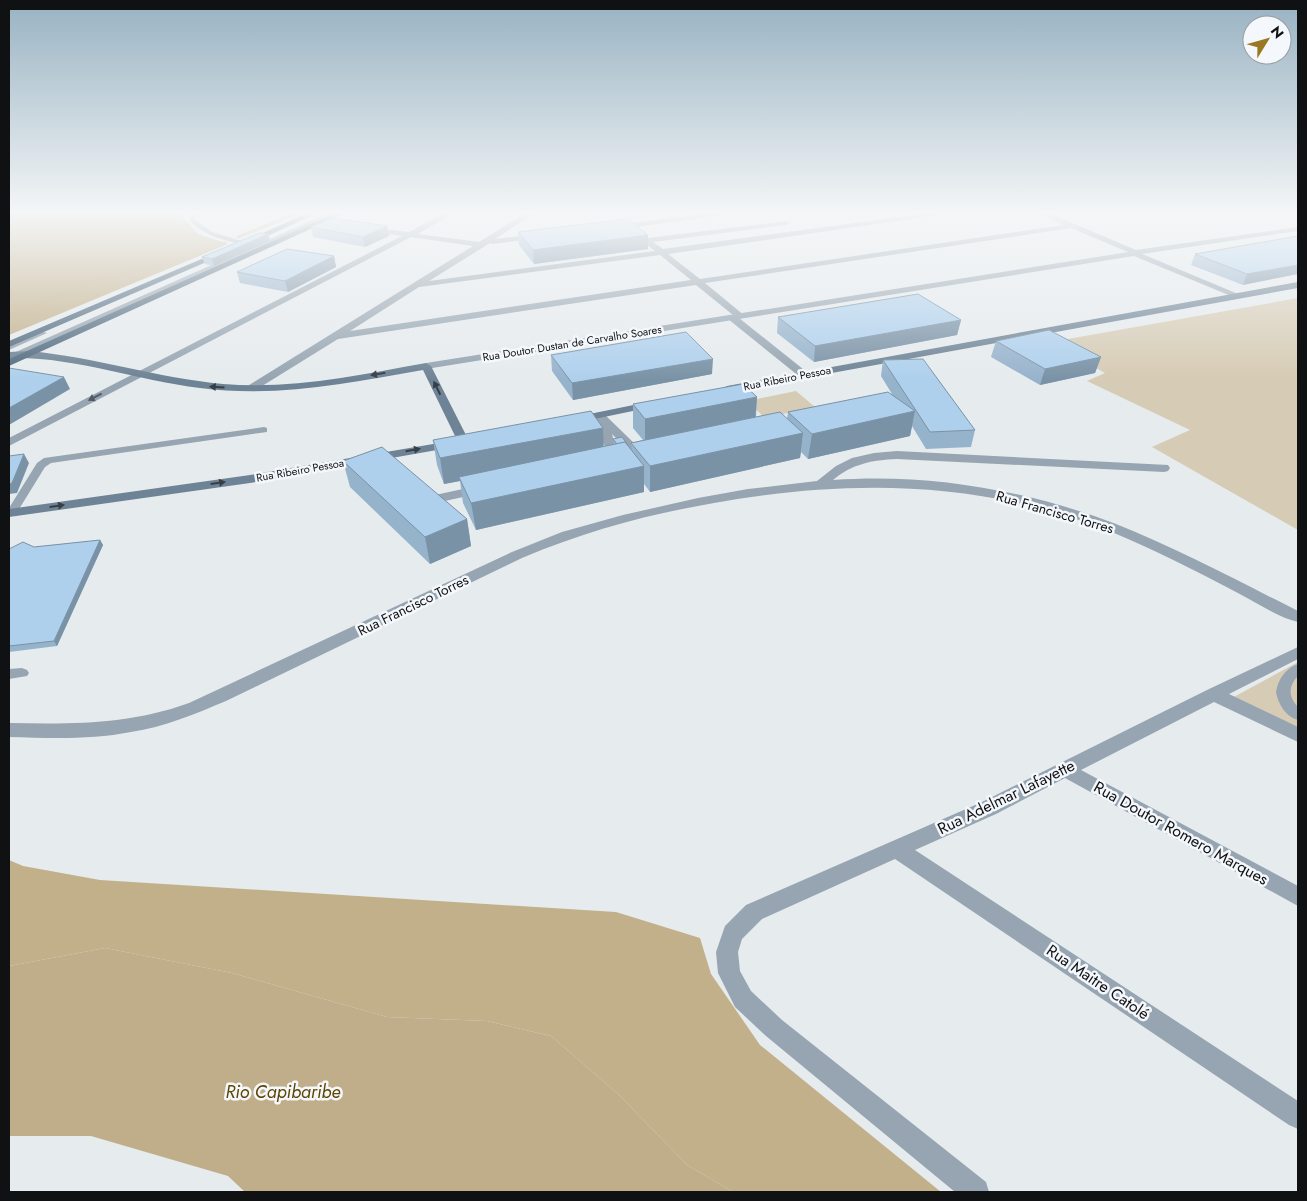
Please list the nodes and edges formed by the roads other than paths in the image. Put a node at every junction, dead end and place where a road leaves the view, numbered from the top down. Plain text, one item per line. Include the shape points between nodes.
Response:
1 (193, 267) edge
2 (200, 267) edge
3 (208, 267) edge
4 (223, 267) edge
5 (349, 267) edge
6 (448, 267) edge
7 (551, 267) edge
8 (681, 267) edge
9 (799, 267) edge
10 (1051, 267) edge
11 (1167, 267) edge
12 (700, 282) junction
13 (419, 285) junction
14 (1298, 285) edge
15 (1239, 296) junction
16 (736, 316) junction
17 (335, 336) junction
18 (10, 352) edge
19 (29, 354) junction
20 (9, 363) edge
21 (426, 366) junction
22 (804, 374) junction
23 (139, 375) junction
24 (250, 389) junction
25 (718, 391) edge
26 (664, 402) edge
27 (602, 420) junction
28 (560, 423) edge
29 (264, 430) dead end
30 (9, 443) edge
31 (610, 461) edge
32 (1164, 468) dead end
33 (822, 483) junction
34 (497, 486) edge
35 (431, 500) edge
36 (10, 513) edge
37 (1298, 617) edge
38 (1298, 652) edge
39 (1298, 669) edge
40 (1213, 694) junction
41 (1298, 715) edge
42 (9, 730) edge
43 (1298, 735) edge
44 (1064, 769) junction
45 (897, 849) junction
46 (1298, 897) edge
47 (1298, 1116) edge
48 (976, 1192) edge

1 - 18 main road
2 - 18 lane
3 - 18 lane
4 - 19 main road
5 - 23 street
6 - 13 street
7 - 13 street
8 - 12 street
9 - 12 street
10 - 16 street, Rua Doutor Dustan de Carvalho Soares
11 - 15 street
12 - 16 street
12 - 17 street
13 - 17 street
14 - 15 main road, Rua Ribeiro Pessoa
15 - 22 main road, Rua Ribeiro Pessoa
16 - 21 street, Rua Doutor Dustan de Carvalho Soares
16 - 22 street
17 - 24 street
18 - 19 main road, Rua Doutor Dustan de Carvalho Soares
19 - 20 main road
19 - 23 main road, Rua Doutor Dustan de Carvalho Soares via 95,364
21 -> 24 main road, Rua Doutor Dustan de Carvalho Soares via 321,383
36 -> 21 main road, Rua Ribeiro Pessoa via 256,478 468,440
22 - 25 main road, Rua Ribeiro Pessoa
24 -> 23 main road, Rua Doutor Dustan de Carvalho Soares via 182,383
23 -> 30 street
26 - 27 main road
27 - 28 main road
27 - 31 street via 607,443 613,452 633,456
29 - 36 lane via 48,460 41,465
32 - 33 street via 896,456 842,466
33 - 37 street, Rua Francisco Torres via 934,484 1038,504 1139,538
33 - 42 street, Rua Francisco Torres via 654,511 556,539 220,697 152,722 87,730
34 - 35 street
38 - 40 street, Rua Adelmar Lafayette
39 - 41 lane via 1290,674 1283,691 1288,706
40 - 43 street
40 - 44 street, Rua Adelmar Lafayette
44 - 45 street, Rua Adelmar Lafayette via 989,808
44 - 46 street, Rua Doutor Romero Marques
45 - 47 street, Rua Maitre Catolé
45 - 48 street, Rua Adelmar Lafayette via 754,912 733,933 726,952 729,973 742,999 781,1034

